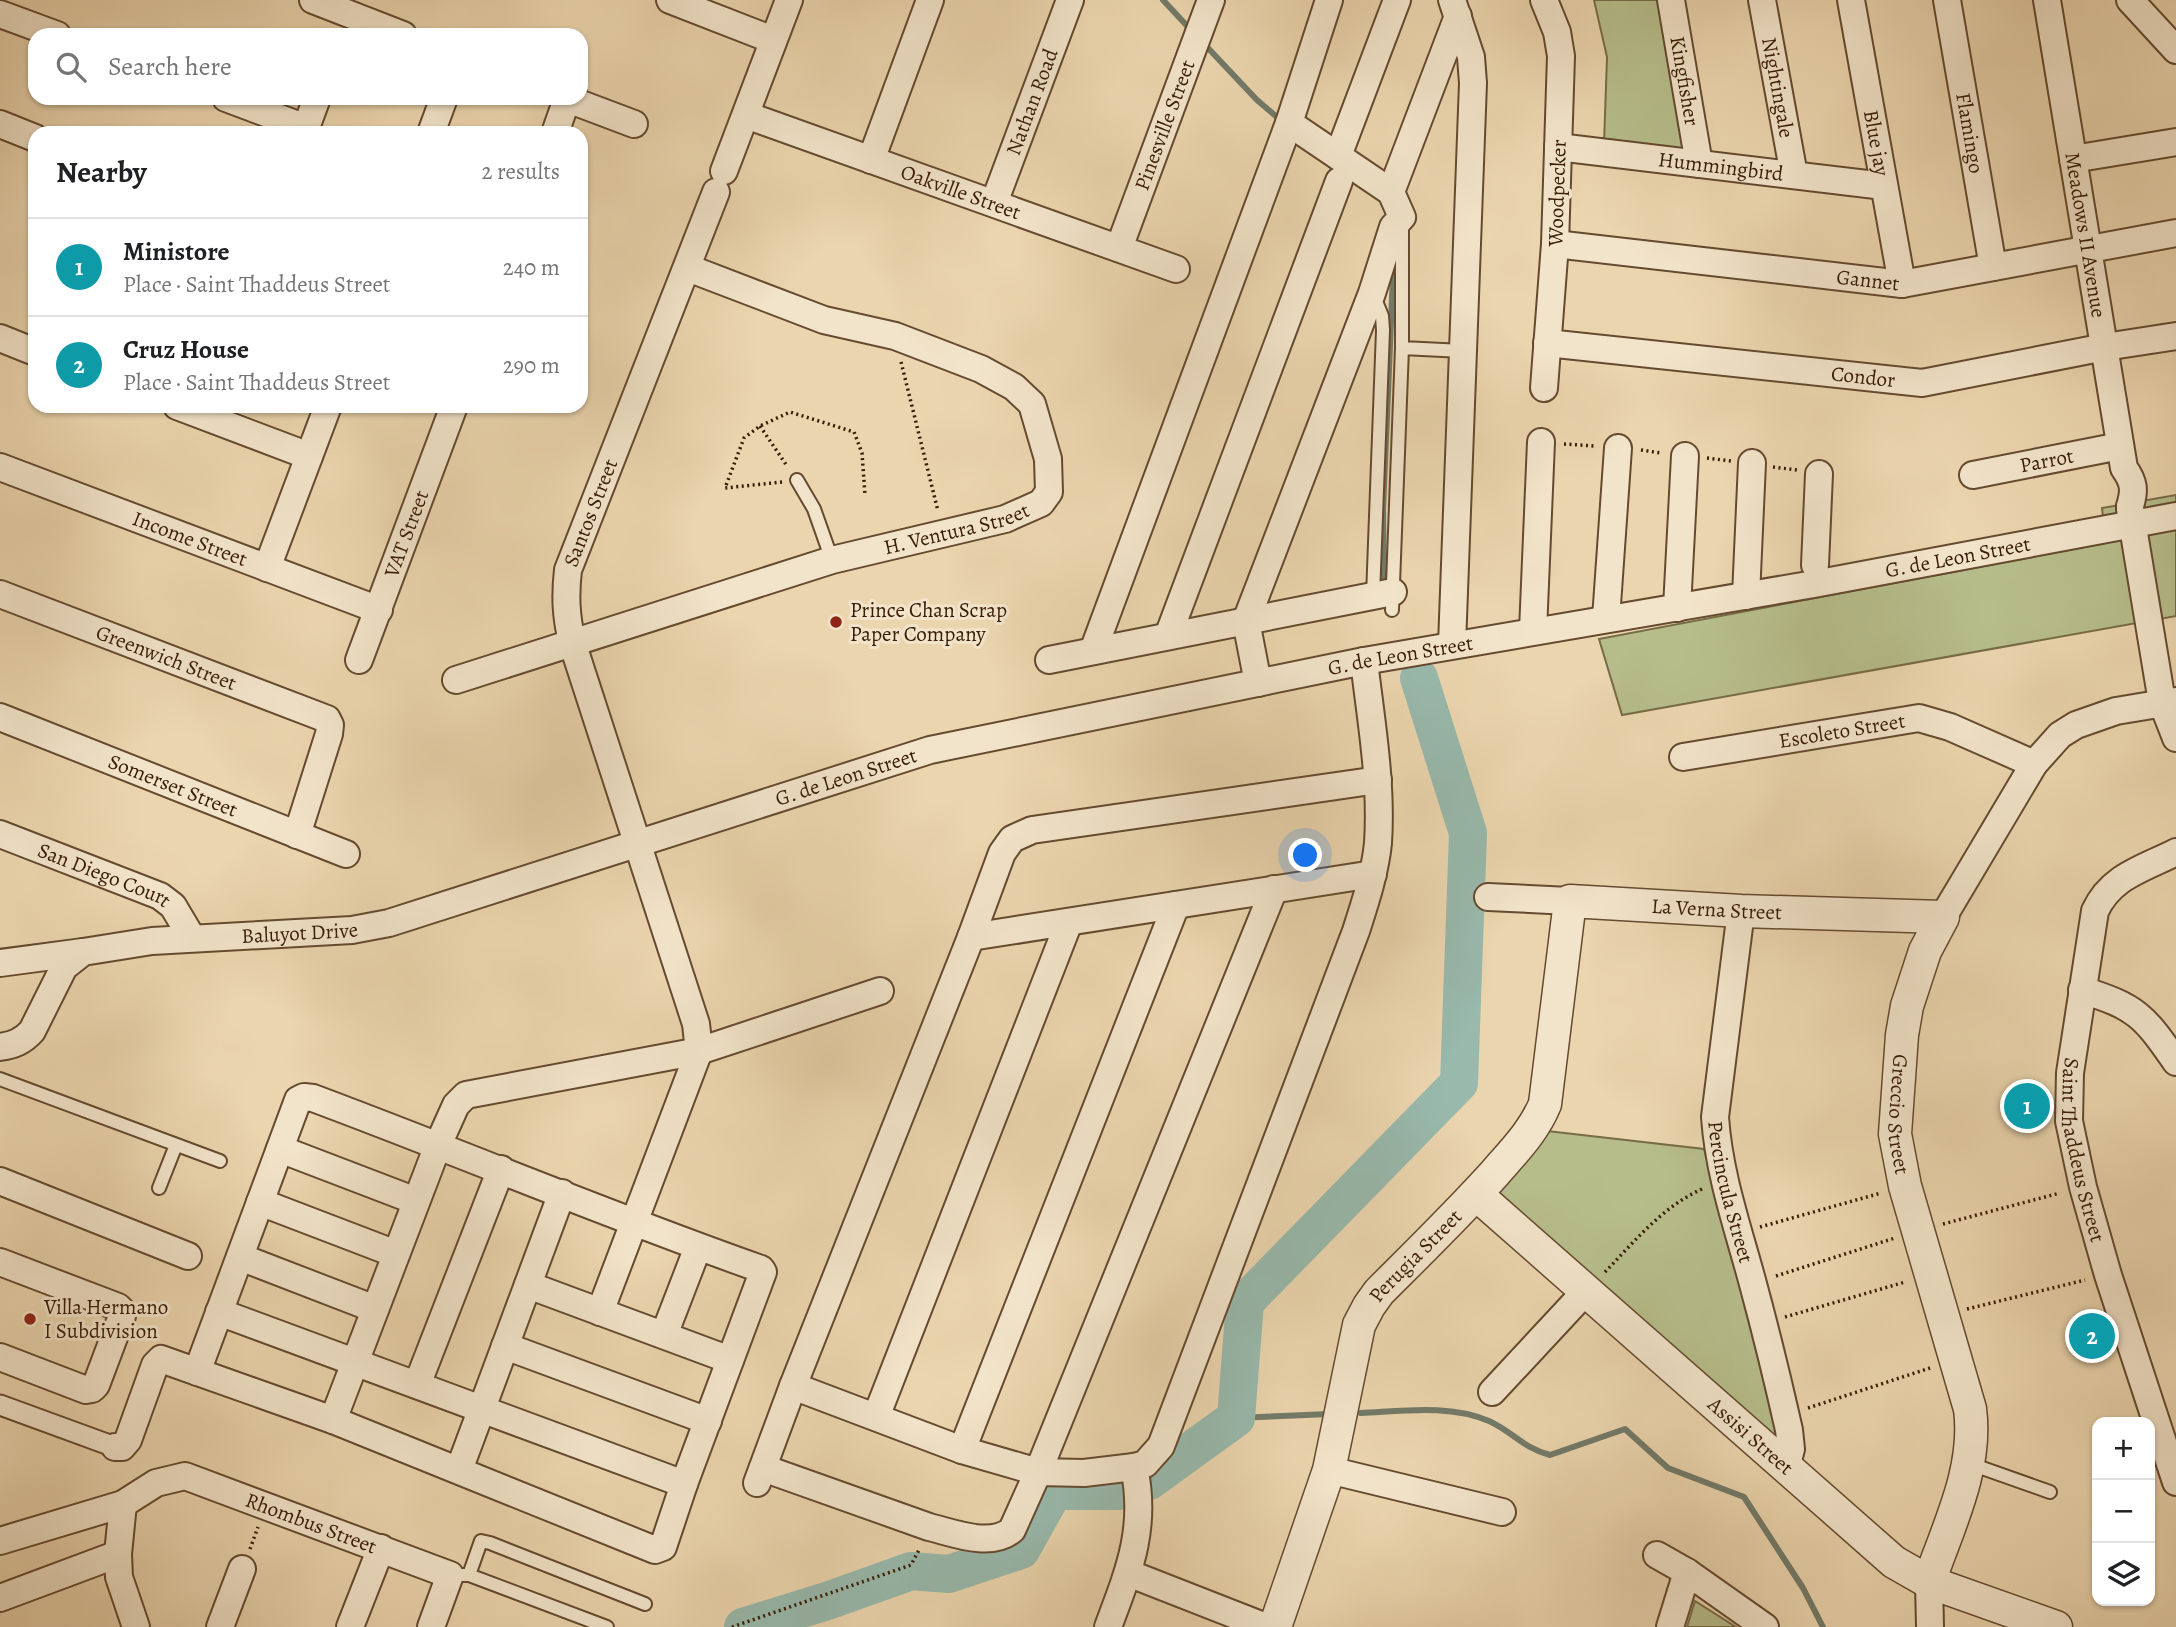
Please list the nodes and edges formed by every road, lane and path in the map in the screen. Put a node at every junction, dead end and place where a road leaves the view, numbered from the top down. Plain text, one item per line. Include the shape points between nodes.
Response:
1 (313, 0) edge
2 (670, 0) edge
3 (789, 0) edge
4 (930, 0) edge
5 (1070, 0) edge
6 (1211, 0) edge
7 (1329, 0) edge
8 (1397, 0) edge
9 (1544, 0) edge
10 (1671, 0) edge
11 (1762, 0) edge
12 (1851, 0) edge
13 (1947, 0) edge
14 (2047, 0) edge
15 (2130, 0) edge
16 (1455, 8) edge
17 (0, 14) edge
18 (345, 25) edge
19 (38, 28) edge
20 (362, 28) edge
21 (773, 40) junction
22 (2176, 50) edge
23 (243, 105) edge
24 (314, 105) edge
25 (441, 105) edge
26 (564, 105) edge
27 (584, 105) edge
28 (746, 115) junction
29 (1289, 123) junction
30 (0, 124) edge
31 (634, 124) dead end
32 (295, 126) edge
33 (306, 126) edge
34 (434, 126) edge
35 (557, 126) edge
36 (28, 135) edge
37 (2176, 142) edge
38 (1558, 147) junction
39 (2073, 159) junction
40 (871, 160) junction
41 (1699, 164) junction
42 (1339, 168) junction
43 (1794, 175) junction
44 (1884, 186) junction
45 (1391, 192) junction
46 (994, 203) junction
47 (1402, 217) junction
48 (2176, 233) edge
49 (1555, 244) junction
50 (1119, 248) junction
51 (2088, 249) junction
52 (1993, 267) junction
53 (688, 268) junction
54 (1176, 269) dead end
55 (1902, 284) junction
56 (1372, 293) junction
57 (895, 337) junction
58 (2175, 337) edge
59 (0, 338) edge
60 (1547, 343) junction
61 (2105, 347) junction
62 (1402, 348) junction
63 (28, 349) edge
64 (1463, 351) junction
65 (1544, 388) dead end
66 (201, 413) edge
67 (325, 413) edge
68 (451, 413) edge
69 (760, 426) junction
70 (1541, 442) dead end
71 (1618, 448) dead end
72 (309, 456) junction
73 (1685, 456) dead end
74 (2122, 457) junction
75 (1752, 463) dead end
76 (0, 467) edge
77 (1819, 474) dead end
78 (1973, 475) dead end
79 (797, 480) junction
80 (865, 495) dead end
81 (2131, 515) junction
82 (2176, 516) edge
83 (944, 534) junction
84 (832, 560) junction
85 (1815, 565) dead end
86 (267, 568) junction
87 (0, 594) edge
88 (1746, 596) junction
89 (1386, 599) junction
90 (1677, 608) junction
91 (379, 610) junction
92 (1606, 619) junction
93 (1245, 621) junction
94 (1532, 631) junction
95 (1168, 636) junction
96 (572, 642) junction
97 (1452, 645) junction
98 (1093, 652) junction
99 (359, 660) dead end
100 (1049, 660) dead end
101 (1364, 661) junction
102 (456, 680) dead end
103 (1258, 683) junction
104 (2169, 702) edge
105 (0, 718) edge
106 (2176, 738) edge
107 (1683, 757) dead end
108 (2034, 764) junction
109 (1378, 780) junction
110 (0, 834) edge
111 (298, 835) junction
112 (636, 843) junction
113 (2176, 852) edge
114 (346, 854) dead end
115 (1373, 874) junction
116 (1274, 889) junction
117 (1488, 897) dead end
118 (1570, 901) junction
119 (1176, 905) junction
120 (1741, 911) junction
121 (1943, 917) junction
122 (1069, 922) junction
123 (971, 937) junction
124 (192, 938) junction
125 (83, 952) junction
126 (0, 963) edge
127 (2082, 989) junction
128 (880, 991) dead end
129 (0, 1047) edge
130 (699, 1051) junction
131 (2176, 1062) edge
132 (0, 1079) edge
133 (176, 1145) junction
134 (438, 1145) junction
135 (280, 1149) junction
136 (220, 1161) dead end
137 (501, 1170) junction
138 (1723, 1180) junction
139 (0, 1181) edge
140 (1905, 1186) junction
141 (2083, 1187) junction
142 (159, 1188) dead end
143 (562, 1193) junction
144 (1476, 1194) junction
145 (416, 1201) junction
146 (260, 1202) junction
147 (634, 1221) junction
148 (1917, 1230) junction
149 (1738, 1233) junction
150 (698, 1247) junction
151 (396, 1254) junction
152 (188, 1256) dead end
153 (240, 1257) junction
154 (0, 1262) edge
155 (1930, 1275) junction
156 (2108, 1275) junction
157 (528, 1284) junction
158 (1753, 1284) junction
159 (1586, 1291) junction
160 (375, 1309) junction
161 (219, 1312) junction
162 (600, 1312) junction
163 (1942, 1315) junction
164 (1763, 1323) junction
165 (664, 1335) junction
166 (505, 1346) junction
167 (0, 1357) edge
168 (730, 1360) junction
169 (1955, 1360) junction
170 (355, 1362) junction
171 (197, 1372) junction
172 (417, 1385) junction
173 (793, 1385) junction
174 (1492, 1392) dead end
175 (0, 1405) edge
176 (481, 1409) junction
177 (1786, 1415) junction
178 (876, 1417) junction
179 (333, 1420) junction
180 (708, 1421) junction
181 (115, 1447) joint
182 (962, 1450) junction
183 (1968, 1463) junction
184 (1134, 1467) junction
185 (1786, 1468) junction
186 (1329, 1470) junction
187 (459, 1471) junction
188 (1038, 1472) junction
189 (2176, 1482) edge
190 (684, 1484) junction
191 (2050, 1492) dead end
192 (123, 1504) junction
193 (266, 1505) junction
194 (1502, 1512) dead end
195 (929, 1527) junction
196 (0, 1541) edge
197 (382, 1548) junction
198 (118, 1554) junction
199 (1657, 1555) dead end
200 (242, 1569) joint
201 (1687, 1572) junction
202 (1128, 1573) junction
203 (459, 1575) junction
204 (1929, 1582) junction
205 (0, 1598) edge
206 (645, 1604) dead end
207 (139, 1625) edge
208 (220, 1627) edge
209 (350, 1627) edge
210 (431, 1627) edge
211 (607, 1627) edge
212 (732, 1627) edge
213 (1108, 1627) edge
214 (1266, 1627) edge
215 (1275, 1627) edge
216 (1670, 1627) edge
217 (1766, 1627) edge
218 (1930, 1627) edge
219 (2056, 1627) edge

1 - 18 street
2 - 21 street
3 - 21 street, Santos Street
4 - 40 street
5 - 46 street, Nathan Road
6 - 50 street, Pinesville Street
7 - 29 street
8 - 42 street
9 - 38 street, Woodpecker via 1561,56
10 - 41 street, Kingfisher
11 - 43 street, Nightingale
12 - 44 street, Blue jay
13 - 52 street, Flamingo
14 - 39 street, Meadows II Avenue
15 - 22 street
16 - 45 street
16 - 64 street via 1474,83
17 - 19 street
18 - 20 street
21 - 28 street, Santos Street
23 - 32 street
24 - 33 street
25 - 34 street
26 - 35 street
27 - 31 street
28 - 40 street, Oakville Street
28 - 53 street, Santos Street
29 - 42 street
29 - 98 street
30 - 36 street
37 - 39 street
38 - 41 street, Hummingbird
38 - 49 street, Woodpecker
39 - 51 street, Meadows II Avenue
40 - 46 street, Oakville Street
41 - 43 street, Hummingbird
42 - 45 street
42 - 95 street
43 - 44 street, Hummingbird
44 - 55 street, Blue jay
45 - 47 street
46 - 50 street, Oakville Street
47 - 56 street via 1393,228
47 - 62 lane
48 - 51 street, Gannet
49 - 55 street, Gannet
49 - 60 street, Woodpecker
50 - 54 street, Oakville Street
51 - 52 street, Gannet
51 - 61 street, Meadows II Avenue
52 - 55 street, Gannet
53 - 57 street, H. Ventura Street via 824,320
53 - 96 street, Santos Street via 568,570 565,613
56 - 89 lane via 1383,330
56 - 93 street
57 - 83 path
57 - 83 street, H. Ventura Street via 981,369 1014,387 1032,404 1048,459 1049,492 1041,503 1005,519
58 - 61 street, Condor
59 - 63 street
60 - 61 street, Condor via 1922,383
60 - 65 street, Woodpecker
61 - 74 street, Meadows II Avenue
62 - 64 lane
62 - 89 lane
64 - 97 street
66 - 72 street
67 - 72 street
68 - 91 street, VAT Street
69 - 79 path
69 - 79 path via 744,438 725,488
69 - 80 path via 790,412 854,432 862,453
70 - 94 street
71 - 92 street
72 - 86 street
73 - 90 street
74 - 78 street, Parrot
74 - 81 street, Meadows II Avenue via 2119,481
75 - 88 street
76 - 86 street, Income Street
77 - 85 street
79 - 84 lane via 814,509
81 - 82 street, G. de Leon Street
81 - 88 street, G. de Leon Street
81 - 104 street, Meadows II Avenue
83 - 84 street, H. Ventura Street
84 - 96 street, H. Ventura Street
86 - 91 street, Income Street
87 - 111 street, Greenwich Street via 327,719 330,725
88 - 90 street, G. de Leon Street
89 - 93 street
90 - 92 street, G. de Leon Street
91 - 99 street, VAT Street
92 - 94 street, G. de Leon Street
93 - 95 street
93 - 103 street
94 - 97 street, G. de Leon Street
95 - 98 street
96 - 102 street, H. Ventura Street
96 - 112 street, Santos Street
97 - 101 street, G. de Leon Street
98 - 100 street
101 - 103 street, G. de Leon Street
101 - 109 street
103 - 112 street, G. de Leon Street via 930,750
104 - 106 street, Meadows II Avenue
104 - 108 street, Greccio Street via 2116,711 2076,725 2060,735
105 - 111 street, Somerset Street
107 - 108 street, Escoleto Street via 1919,718
108 - 121 street, Greccio Street
109 - 115 street
109 - 123 street via 1032,830 1012,839 1002,853
110 - 124 street, San Diego Court via 160,896 173,906
111 - 114 street, Somerset Street
112 - 124 street, Baluyot Drive via 389,923 352,930
112 - 130 street, Santos Street via 696,1024
113 - 127 street, Saint Thaddeus Street via 2118,881 2102,897 2095,911
115 - 116 street
115 - 184 street via 1356,932 1161,1446 1145,1464
116 - 119 street
116 - 188 street
117 - 118 street, La Verna Street
118 - 120 street, La Verna Street
118 - 144 street, Perugia Street via 1545,1104 1525,1139
119 - 122 street
119 - 182 street
120 - 121 street, La Verna Street
120 - 138 street, Percincula Street via 1715,1117
121 - 140 street, Greccio Street via 1914,979 1902,1035 1895,1135
122 - 123 street
122 - 178 street
123 - 173 street
124 - 125 street, Baluyot Drive
125 - 126 street, Baluyot Drive
125 - 129 street via 64,967 32,1031 24,1040
127 - 131 street via 2131,1009 2153,1029
127 - 141 street, Saint Thaddeus Street via 2068,1097 2071,1141
128 - 130 street
130 - 134 street via 466,1095 456,1105
130 - 147 street
132 - 133 lane
133 - 136 lane
133 - 142 lane
134 - 135 street via 304,1097 298,1100
134 - 137 street
134 - 145 street
135 - 145 street
135 - 146 street
137 - 143 street
137 - 172 street
138 - 149 street, Percincula Street
138 - 159 path via 1668,1210
139 - 152 street
140 - 148 street, Greccio Street
140 - 149 path
141 - 148 path
141 - 156 street, Saint Thaddeus Street
143 - 147 street
143 - 157 street
144 - 159 street, Assisi Street
144 - 186 street, Perugia Street via 1368,1306 1353,1344
145 - 151 street
146 - 151 street
146 - 153 street
147 - 150 street
147 - 162 street
148 - 155 street, Greccio Street
148 - 158 path
149 - 158 street, Percincula Street
150 - 165 street
150 - 168 street via 763,1272
151 - 160 street
153 - 160 street
153 - 161 street
154 - 167 street via 122,1311 92,1389
155 - 163 street, Greccio Street
155 - 164 path
156 - 163 path
156 - 189 street, Saint Thaddeus Street
157 - 162 street
157 - 166 street
158 - 164 street, Percincula Street
159 - 174 street
159 - 185 street, Assisi Street
160 - 170 street
161 - 170 street
161 - 171 street
162 - 165 street
163 - 169 street, Greccio Street
164 - 177 street, Percincula Street
165 - 168 street
166 - 176 street
166 - 180 street
168 - 180 street
169 - 177 path
169 - 183 street, Greccio Street via 1970,1409
170 - 172 street
170 - 179 street
171 - 179 street
171 - 181 street via 161,1359 128,1440
172 - 176 street
173 - 178 street
173 - 195 street via 760,1476
175 - 181 street
176 - 187 street
176 - 190 street
177 - 185 street, Percincula Street via 1791,1449
178 - 182 street
179 - 187 street
180 - 190 street
182 - 188 street
183 - 191 lane
183 - 204 street, Greccio Street
184 - 188 street via 1074,1474
184 - 202 street via 1140,1516
185 - 204 street, Assisi Street via 1894,1562
186 - 194 street
186 - 215 street, Perugia Street
187 - 190 street via 655,1550 663,1547
188 - 195 street via 1012,1530 1004,1536 993,1540
192 - 193 street, Rhombus Street via 156,1483 185,1476
192 - 196 street, Rhombus Street
192 - 198 street
193 - 197 street, Rhombus Street
193 - 200 path
195 - 212 path via 911,1565
197 - 203 street, Rhombus Street
197 - 209 street
198 - 205 street
198 - 207 street via 118,1577
199 - 201 street
200 - 208 street
201 - 216 street
201 - 217 street
202 - 213 street
202 - 214 street
203 - 206 lane via 481,1542 490,1543
203 - 210 street
203 - 211 lane
204 - 218 street, Greccio Street
204 - 219 street, Assisi Street

